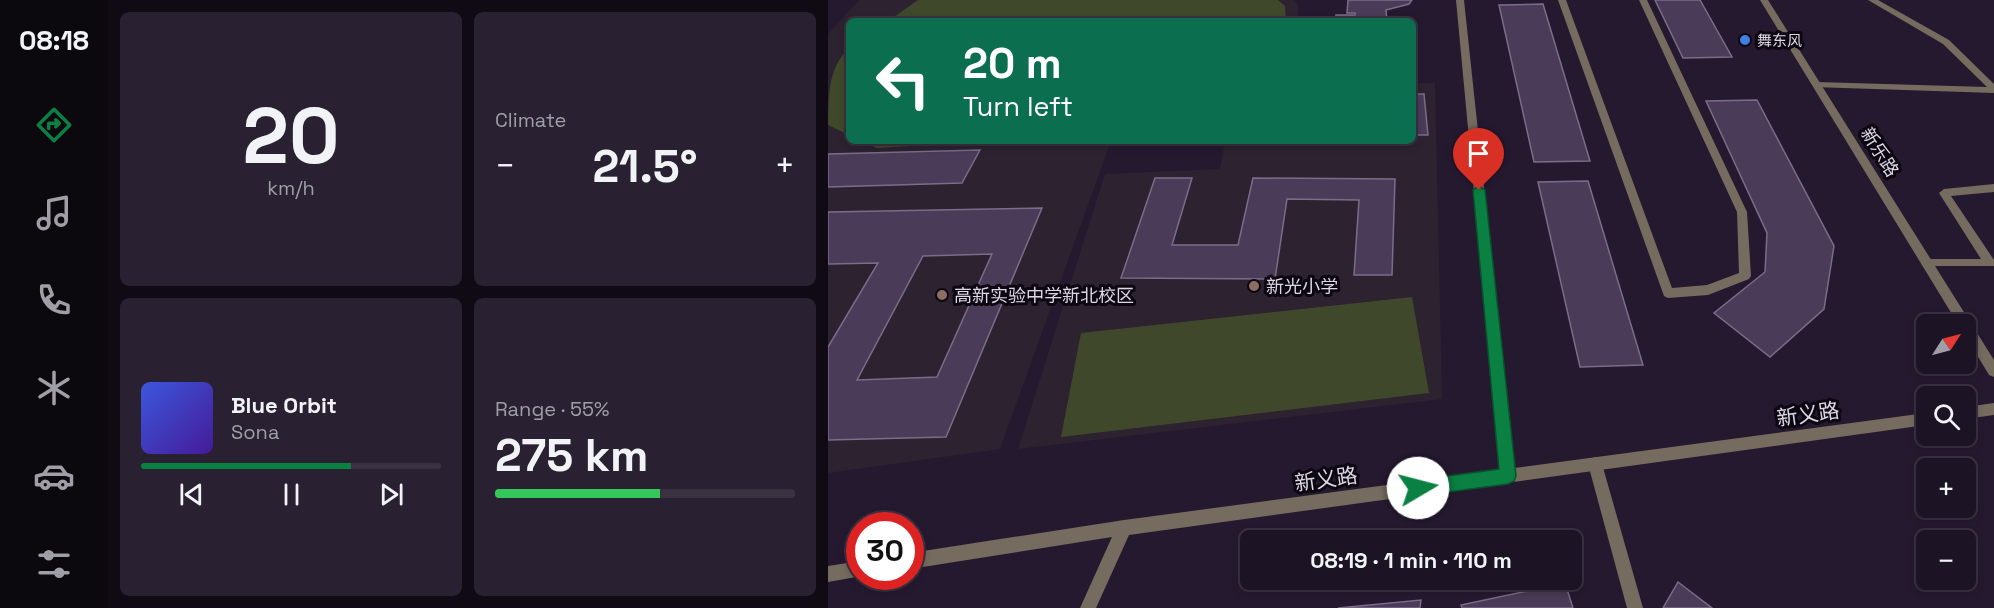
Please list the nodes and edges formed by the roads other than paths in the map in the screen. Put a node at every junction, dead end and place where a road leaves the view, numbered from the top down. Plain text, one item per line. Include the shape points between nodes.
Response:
1 (1460, 0) edge
2 (1562, 0) edge
3 (1643, 0) edge
4 (1764, 0) edge
5 (1872, 0) edge
6 (1817, 85) junction
7 (1994, 89) edge
8 (1994, 188) edge
9 (1927, 263) junction
10 (1992, 266) edge
11 (1959, 314) edge
12 (1976, 342) edge
13 (1994, 371) edge
14 (1994, 409) edge
15 (1976, 411) edge
16 (1916, 420) edge
17 (1595, 464) junction
18 (1508, 476) junction
19 (1124, 528) junction
20 (924, 559) edge
21 (846, 571) edge
22 (828, 574) edge
23 (1088, 608) edge
24 (1635, 608) edge

1 - 18 street
2 - 3 street via 1668,293 1708,290 1745,276 1742,212
4 - 6 street, 新乐路
5 - 7 street via 1946,42
6 - 7 street
6 - 9 street, 新乐路
8 - 10 street via 1944,193
9 - 10 street
9 - 11 street, 新乐路
12 - 13 street, 新乐路
14 - 15 street
16 - 17 street, 新义路
17 - 18 street, 新义路
17 - 24 street
18 - 19 street, 新义路
19 - 20 street, 新义路
19 - 23 street
21 - 22 street

